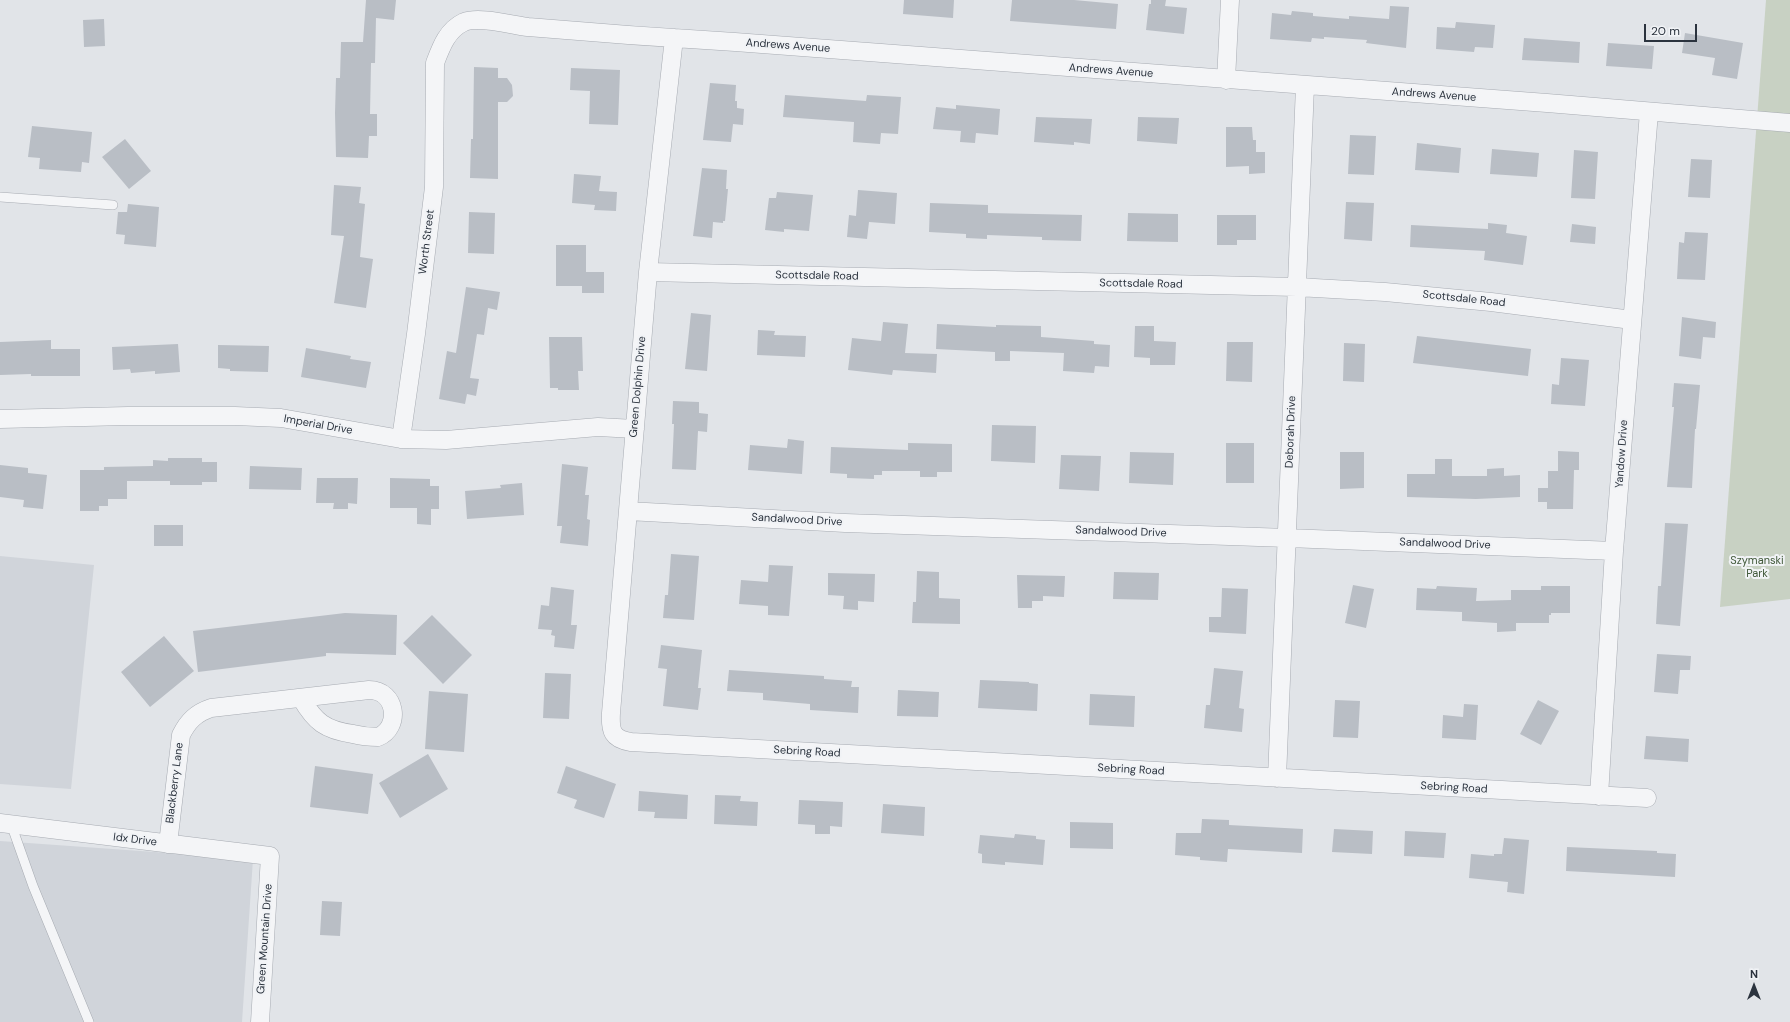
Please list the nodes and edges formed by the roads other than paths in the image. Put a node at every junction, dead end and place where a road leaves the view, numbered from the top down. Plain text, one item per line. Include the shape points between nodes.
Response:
1 (1230, 0) edge
2 (674, 38) junction
3 (442, 45) joint
4 (1226, 80) junction
5 (1305, 86) junction
6 (1649, 112) junction
7 (1790, 123) edge
8 (0, 197) edge
9 (113, 205) dead end
10 (648, 272) junction
11 (1297, 287) junction
12 (1632, 320) junction
13 (0, 419) edge
14 (635, 428) junction
15 (401, 439) junction
16 (628, 510) junction
17 (1288, 538) junction
18 (1614, 551) junction
19 (301, 698) junction
20 (615, 736) joint
21 (1277, 778) junction
22 (1599, 796) junction
23 (1647, 798) dead end
24 (5, 824) edge
25 (168, 844) junction
26 (270, 856) joint
27 (89, 1022) edge
28 (260, 1022) edge

1 - 4 street
2 - 3 street, Andrews Avenue via 526,27 481,21 465,22 452,31
2 - 4 street, Andrews Avenue
2 - 10 street, Green Dolphin Drive
3 - 15 street, Worth Street via 435,63 434,187
4 - 5 street, Andrews Avenue
5 - 6 street, Andrews Avenue
5 - 11 street, Deborah Drive
6 - 7 street, Andrews Avenue
6 - 12 street, Yandow Drive
8 - 9 lane
10 - 11 street, Scottsdale Road
10 - 14 street, Green Dolphin Drive
11 - 12 street, Scottsdale Road via 1491,302
11 - 17 street, Deborah Drive
12 - 18 street, Yandow Drive
13 - 15 street, Imperial Drive via 128,416 280,418
14 - 15 street, Imperial Drive via 598,427 446,440
14 - 16 street, Green Dolphin Drive
16 - 17 street, Sandalwood Drive via 845,523
16 - 20 street, Green Dolphin Drive via 610,722
17 - 18 street, Sandalwood Drive
17 - 21 street, Deborah Drive
18 - 22 street, Yandow Drive
19 - 19 street, Blackberry Lane via 315,719 336,731 378,737 383,735 390,724 390,701 384,692 379,690
19 - 25 street, Blackberry Lane via 211,708 191,719 181,735 179,744
20 - 21 street, Sebring Road via 631,742
21 - 22 street, Sebring Road
22 - 23 street, Sebring Road
24 - 25 street, Idx Drive
24 - 27 lane
25 - 26 street, Idx Drive
26 - 28 street, Green Mountain Drive

